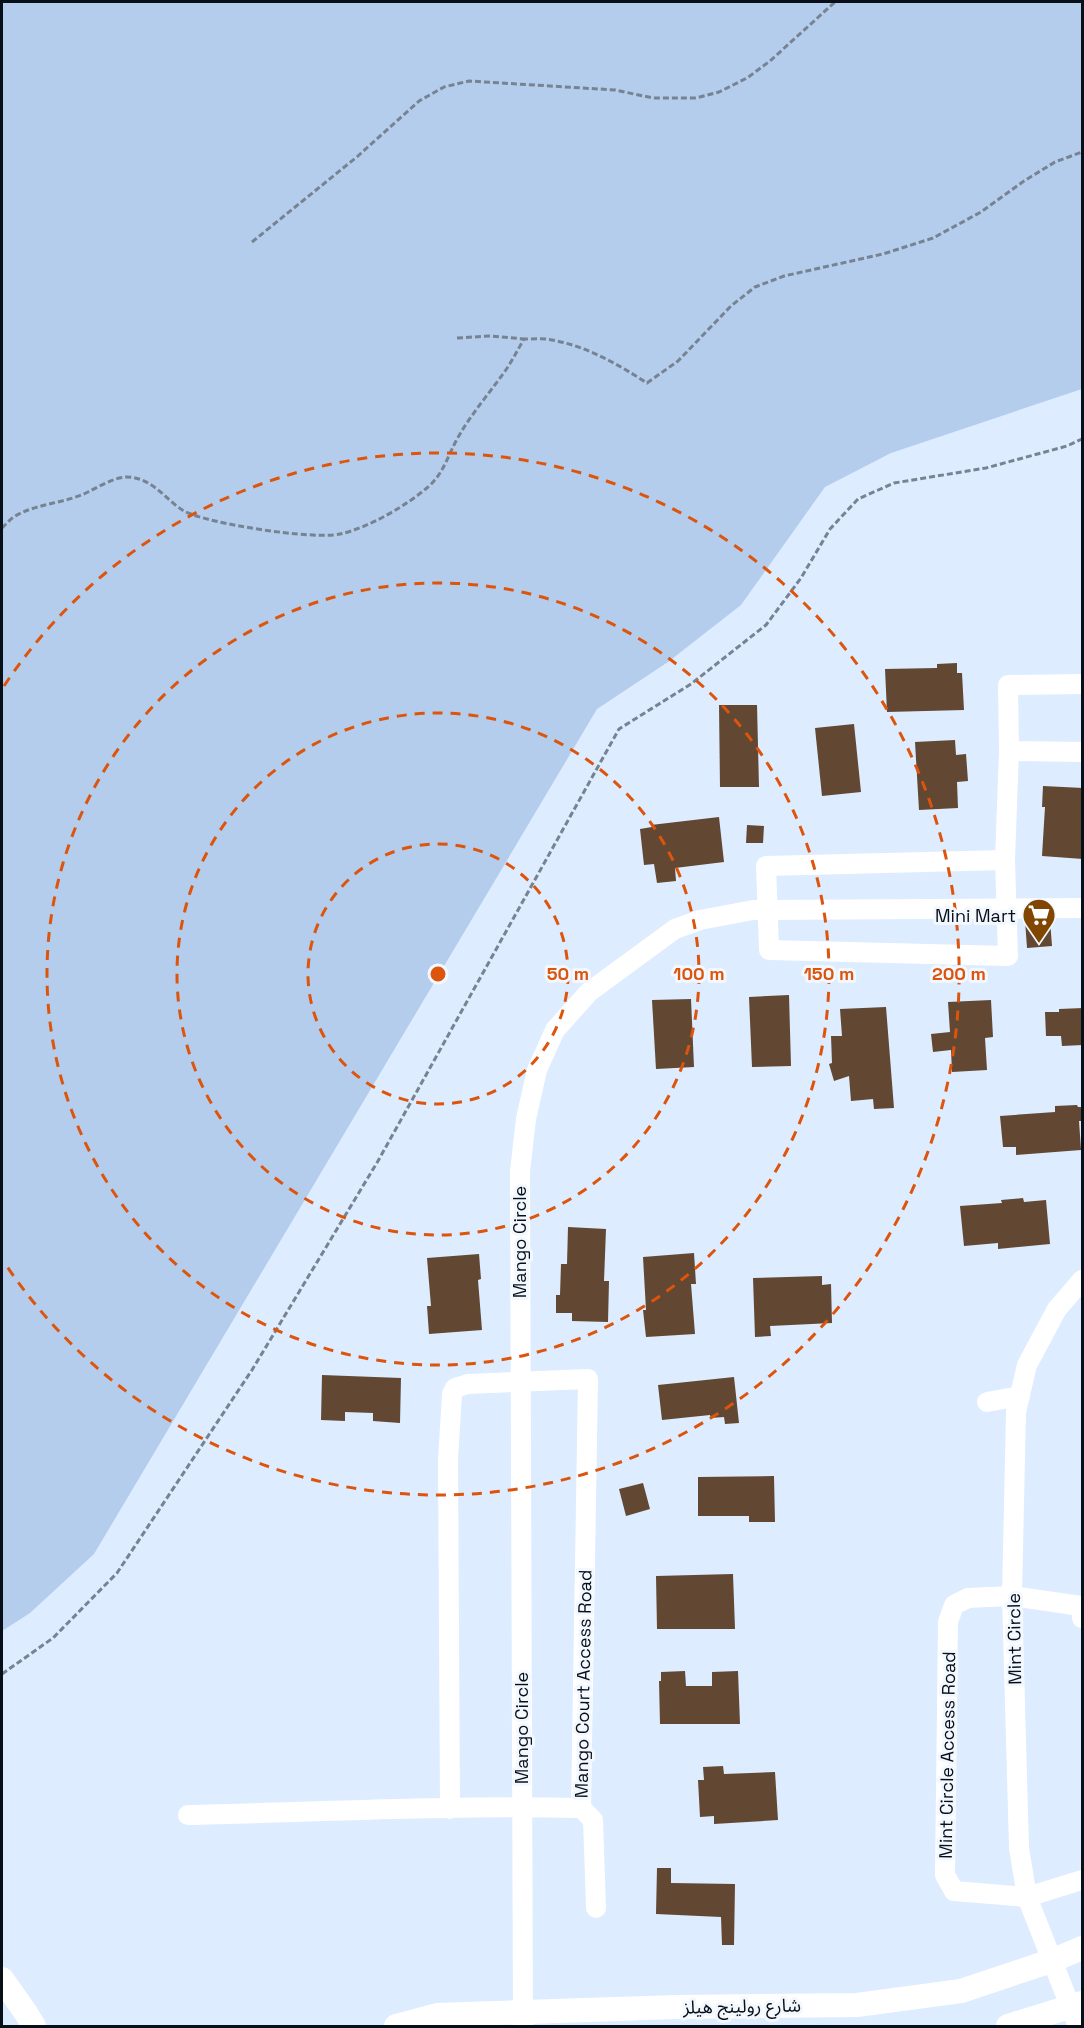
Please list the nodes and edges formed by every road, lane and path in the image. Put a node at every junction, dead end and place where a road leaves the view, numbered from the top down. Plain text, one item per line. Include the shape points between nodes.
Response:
1 (835, 2) edge
2 (1083, 152) edge
3 (252, 242) dead end
4 (457, 338) dead end
5 (524, 339) junction
6 (1083, 439) edge
7 (2, 528) edge
8 (1083, 684) edge
9 (1009, 752) junction
10 (1083, 752) edge
11 (1005, 860) junction
12 (1008, 908) junction
13 (1083, 908) edge
14 (768, 910) junction
15 (1083, 1280) edge
16 (520, 1381) junction
17 (1020, 1396) junction
18 (987, 1401) dead end
19 (1012, 1596) junction
20 (1083, 1618) edge
21 (2, 1674) edge
22 (522, 1807) junction
23 (581, 1808) junction
24 (450, 1809) junction
25 (188, 1815) dead end
26 (1083, 1880) edge
27 (1027, 1897) junction
28 (596, 1908) dead end
29 (1083, 1948) edge
30 (1051, 1961) junction
31 (2, 1979) edge
32 (1077, 2012) edge
33 (523, 2019) edge
34 (33, 2022) edge
35 (396, 2026) edge
36 (1008, 2026) edge

1 - 3 path via 747,78 696,98 653,98 615,90 469,81 444,87 419,101
2 - 5 path via 1055,162 981,212 933,238 755,287 678,361 647,383 589,351 556,340
4 - 5 path
5 - 7 path via 456,441 442,473 400,507 339,535 307,535 212,520 184,510 144,481 126,477 61,502 32,508 16,515
6 - 21 path via 986,468 894,483 858,499 830,529 801,578 766,625 691,684 618,729 378,1161 252,1370 117,1573 53,1638
8 - 9 street via 1008,685
9 - 10 street
9 - 11 street
11 - 12 street
11 - 14 street via 766,866
12 - 13 street, Mango Circle
12 - 14 street, Mango Circle
12 - 14 street via 1008,956 769,950
14 - 16 street, Mango Circle via 700,920 675,929 589,992 555,1030 537,1070 519,1171
15 - 17 street, Mint Circle via 1057,1309 1027,1365
16 - 22 street, Mango Circle
16 - 23 street, Mango Court Access Road via 588,1379
16 - 24 street via 468,1384 455,1388 452,1394 448,1459
17 - 18 street
17 - 19 street, Mint Circle via 1016,1412
19 - 20 street via 1081,1606
19 - 27 street, Mint Circle via 1019,1848
19 - 27 street, Mint Circle Access Road via 968,1598 954,1605 948,1622 945,1875 954,1891
22 - 23 street, Mango Court Access Road
22 - 24 street, Mango Court Access Road
22 - 33 street, Mango Circle
23 - 28 street via 593,1820
24 - 25 street, Mango Court Access Road
26 - 27 street
27 - 30 street, Mint Circle
29 - 30 main road, شارع رولينج هيلز
30 - 32 street, Mint Circle
30 - 33 main road, شارع رولينج هيلز via 961,1991 857,2005 676,2007
31 - 34 main road
32 - 36 main road
33 - 35 main road, شارع رولينج هيلز via 437,2015

